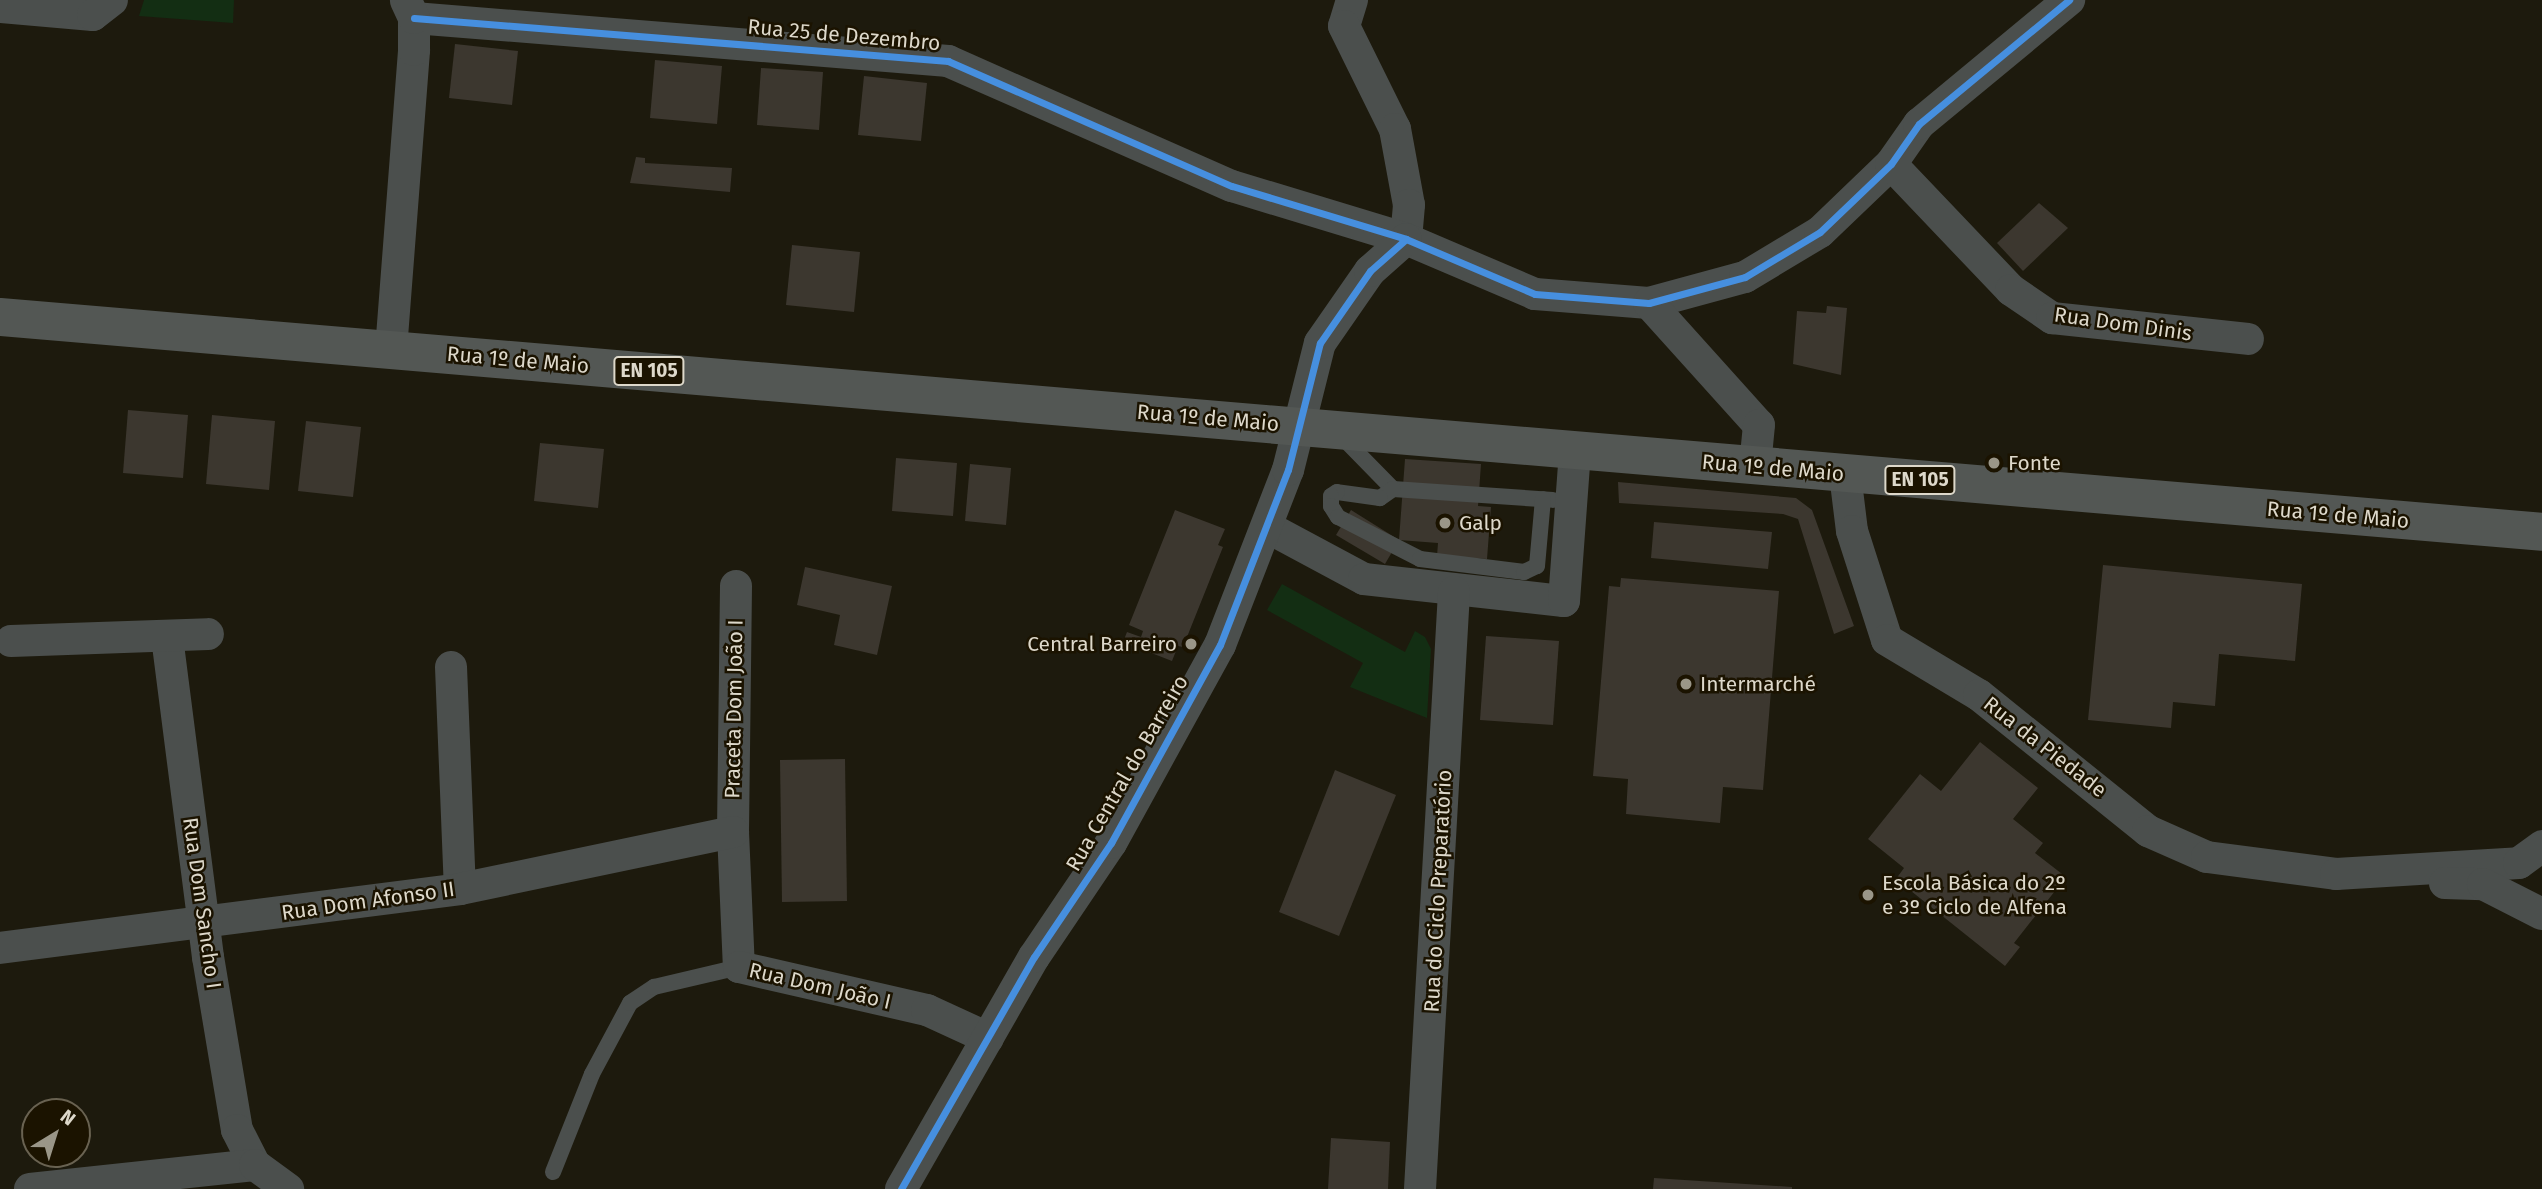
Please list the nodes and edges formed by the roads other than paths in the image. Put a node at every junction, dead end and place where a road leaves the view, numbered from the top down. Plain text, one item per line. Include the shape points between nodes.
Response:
1 (112, 0) edge
2 (2069, 0) edge
3 (0, 7) edge
4 (410, 9) edge
5 (1348, 13) edge
6 (1891, 164) junction
7 (1406, 239) junction
8 (1649, 303) junction
9 (0, 317) edge
10 (2248, 339) dead end
11 (391, 350) junction
12 (1317, 428) junction
13 (1575, 450) junction
14 (1755, 466) junction
15 (1845, 474) junction
16 (1393, 489) junction
17 (1557, 500) junction
18 (1269, 528) junction
19 (2542, 532) edge
20 (736, 586) dead end
21 (1454, 592) junction
22 (208, 634) dead end
23 (167, 637) junction
24 (11, 641) dead end
25 (451, 667) dead end
26 (733, 832) junction
27 (2530, 855) edge
28 (2371, 874) junction
29 (460, 889) junction
30 (2542, 897) edge
31 (2542, 914) edge
32 (202, 923) junction
33 (0, 948) edge
34 (739, 967) junction
35 (988, 1038) junction
36 (255, 1164) junction
37 (553, 1172) dead end
38 (30, 1189) edge
39 (288, 1189) edge
40 (901, 1189) edge
41 (1420, 1189) edge

1 - 3 street via 93,15
2 - 6 street, Rua 25 de Dezembro via 1919,124
4 - 7 street, Rua 25 de Dezembro via 947,61 1232,186
4 - 11 street, Rua 25 de Dezembro
5 - 7 street via 1395,130 1409,205
6 - 8 street, Rua 25 de Dezembro via 1819,232 1785,256 1745,277
6 - 10 street, Rua Dom Dinis via 2011,290 2052,318
7 - 8 street, Rua 25 de Dezembro via 1535,294
7 - 12 street, Rua Central do Barreiro via 1370,271 1320,344
8 - 14 street via 1759,425
9 - 11 main road, Rua 1º de Maio / EN 105
11 - 12 main road, Rua 1º de Maio / EN 105
12 - 13 main road, Rua 1º de Maio / EN 105
12 - 16 lane
12 - 18 street, Rua Central do Barreiro
13 - 14 main road, Rua 1º de Maio / EN 105
13 - 17 street
14 - 15 main road, Rua 1º de Maio / EN 105
15 - 19 main road, Rua 1º de Maio / EN 105
15 - 28 street, Rua da Piedade via 1852,531 1887,640 1979,695 2148,831 2207,857
16 - 17 lane
16 - 17 lane via 1380,498 1337,492 1331,496 1331,506 1338,517 1420,559 1524,572 1537,566
17 - 21 street via 1564,601
18 - 21 street via 1364,579
18 - 35 street, Rua Central do Barreiro via 1220,645 1111,843 1034,957
20 - 26 street, Praceta Dom João I
21 - 41 street, Rua do Ciclo Preparatório
22 - 23 street
23 - 24 street
23 - 32 street, Rua Dom Sancho I
25 - 29 street
26 - 29 street, Rua Dom Afonso II
26 - 34 street, Rua Dom João I
27 - 28 street
27 - 30 street via 2518,876
28 - 31 street via 2483,884
29 - 32 street, Rua Dom Afonso II
32 - 33 street, Rua Dom Afonso II
32 - 36 street, Rua Dom Sancho I via 237,1130
34 - 35 street, Rua Dom João I via 928,1010
34 - 37 lane via 654,987 630,1003 592,1074
35 - 40 street, Rua Central do Barreiro
36 - 38 street
36 - 39 street

